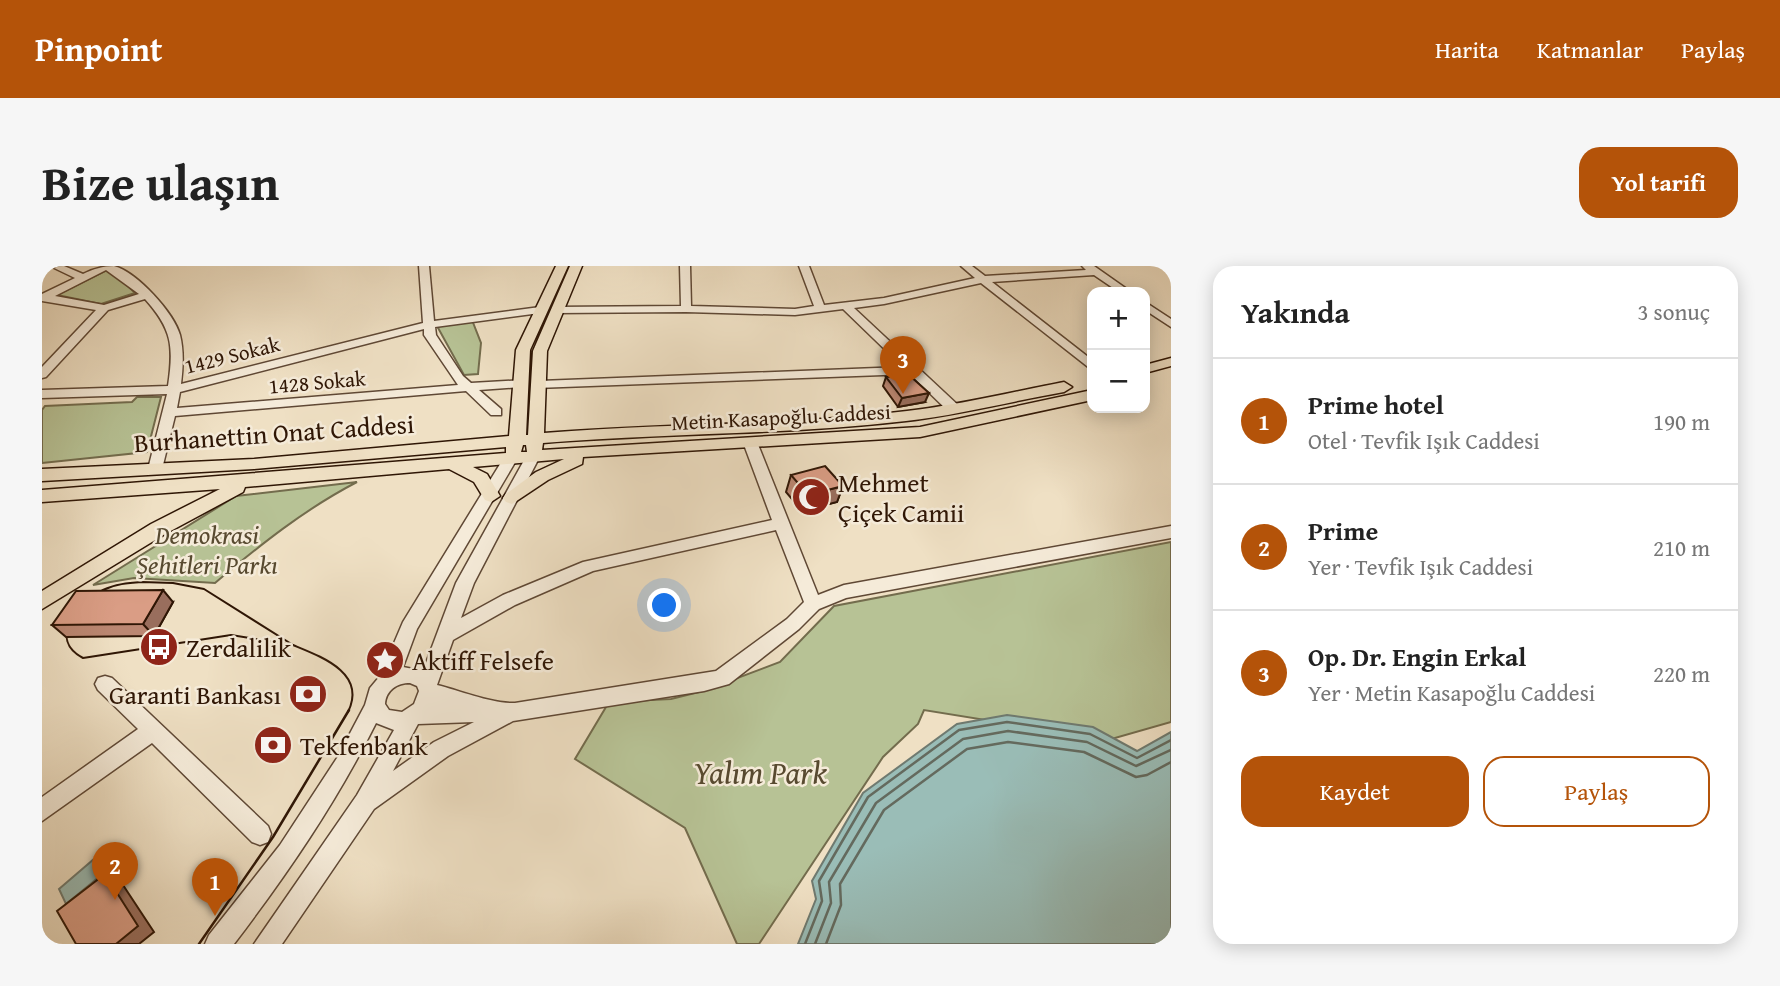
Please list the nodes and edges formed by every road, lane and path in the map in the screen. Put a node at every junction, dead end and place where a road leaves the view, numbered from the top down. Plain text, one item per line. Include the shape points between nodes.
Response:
1 (55, 266) edge
2 (106, 266) edge
3 (425, 266) edge
4 (562, 266) edge
5 (576, 266) edge
6 (685, 266) edge
7 (804, 266) edge
8 (966, 266) edge
9 (1091, 269) edge
10 (83, 278) junction
11 (984, 279) junction
12 (1118, 287) edge
13 (146, 295) junction
14 (43, 298) edge
15 (846, 306) junction
16 (104, 308) junction
17 (1150, 308) edge
18 (686, 309) junction
19 (820, 309) junction
20 (1150, 309) edge
21 (540, 310) junction
22 (556, 310) junction
23 (1171, 316) edge
24 (1171, 324) edge
25 (428, 325) junction
26 (1087, 362) edge
27 (1171, 362) edge
28 (1150, 368) edge
29 (914, 370) junction
30 (42, 374) edge
31 (1171, 377) edge
32 (1087, 382) edge
33 (1150, 382) edge
34 (521, 383) junction
35 (541, 385) junction
36 (468, 389) junction
37 (172, 390) junction
38 (42, 394) edge
39 (1087, 396) edge
40 (954, 409) junction
41 (496, 412) dead end
42 (168, 414) junction
43 (539, 414) junction
44 (519, 416) junction
45 (570, 435) junction
46 (536, 439) junction
47 (514, 440) junction
48 (481, 442) junction
49 (750, 442) junction
50 (618, 449) junction
51 (533, 458) junction
52 (510, 459) junction
53 (451, 463) junction
54 (155, 469) junction
55 (256, 472) junction
56 (42, 475) edge
57 (192, 486) junction
58 (138, 489) junction
59 (42, 496) edge
60 (491, 496) junction
61 (512, 498) junction
62 (782, 523) junction
63 (158, 530) junction
64 (1171, 532) edge
65 (42, 601) edge
66 (813, 604) junction
67 (444, 636) junction
68 (388, 681) junction
69 (105, 684) dead end
70 (428, 689) junction
71 (374, 706) junction
72 (515, 712) junction
73 (414, 716) junction
74 (153, 730) junction
75 (365, 803) junction
76 (42, 810) edge
77 (260, 834) dead end
78 (218, 944) edge
79 (267, 944) edge

1 - 10 street
2 - 10 street
2 - 13 street
3 - 25 street
4 - 21 main road
5 - 22 main road
6 - 18 street
7 - 19 street
8 - 11 street
9 - 11 street
9 - 12 street
10 - 14 street
11 - 15 street
11 - 26 street
13 - 16 street
13 - 37 street via 171,324 178,372
14 - 16 street
15 - 19 street
15 - 29 street
16 - 30 street
17 - 23 street
18 - 19 street
18 - 22 street
20 - 24 street
21 - 25 street, 1429 Sokak
21 - 34 main road via 527,337
22 - 35 main road via 540,351
25 - 36 street via 430,335
25 - 37 street, 1429 Sokak
27 - 28 main road
29 - 35 street
29 - 40 street
31 - 33 main road
32 - 40 main road, Metin Kasapoğlu Caddesi
34 - 36 street, 1428 Sokak
34 - 44 main road
35 - 43 main road
36 - 41 street
36 - 42 street, 1428 Sokak
37 - 38 street, 1429 Sokak
37 - 42 street
39 - 49 main road, Metin Kasapoğlu Caddesi via 920,432
40 - 45 main road, Metin Kasapoğlu Caddesi via 846,422
42 - 54 street
43 - 45 main road
43 - 46 main road
44 - 47 main road
44 - 48 main road via 510,429
45 - 46 main road, Metin Kasapoğlu Caddesi
46 - 47 main road, Metin Kasapoğlu Caddesi
46 - 51 main road
47 - 48 main road, Burhanettin Onat Caddesi
47 - 52 main road
48 - 55 main road, Burhanettin Onat Caddesi
49 - 50 main road, Metin Kasapoğlu Caddesi
49 - 62 street
50 - 51 main road, Metin Kasapoğlu Caddesi
50 - 61 main road via 559,467
51 - 52 main road, Metin Kasapoğlu Caddesi
51 - 61 street
52 - 53 main road, Burhanettin Onat Caddesi
52 - 60 street
53 - 55 main road, Burhanettin Onat Caddesi
53 - 60 main road via 481,478
54 - 55 main road, Burhanettin Onat Caddesi
54 - 56 main road, Burhanettin Onat Caddesi
55 - 57 main road via 209,477
55 - 63 main road
57 - 58 main road, Burhanettin Onat Caddesi
57 - 63 main road
58 - 59 main road, Burhanettin Onat Caddesi
58 - 63 main road via 156,492 161,498
60 - 68 street via 408,627
61 - 67 street via 471,570
62 - 66 street
62 - 67 street via 590,566 509,600
63 - 65 main road
64 - 66 street via 844,592
66 - 72 street via 722,678
67 - 70 street
68 - 70 street via 411,675 424,680
68 - 71 street via 377,692
69 - 74 street
70 - 72 street
70 - 73 street via 424,707
71 - 73 street via 387,720
71 - 78 street via 344,765 288,853
72 - 73 street
72 - 75 street via 441,749
73 - 75 street
74 - 76 street
74 - 77 street
75 - 79 street

